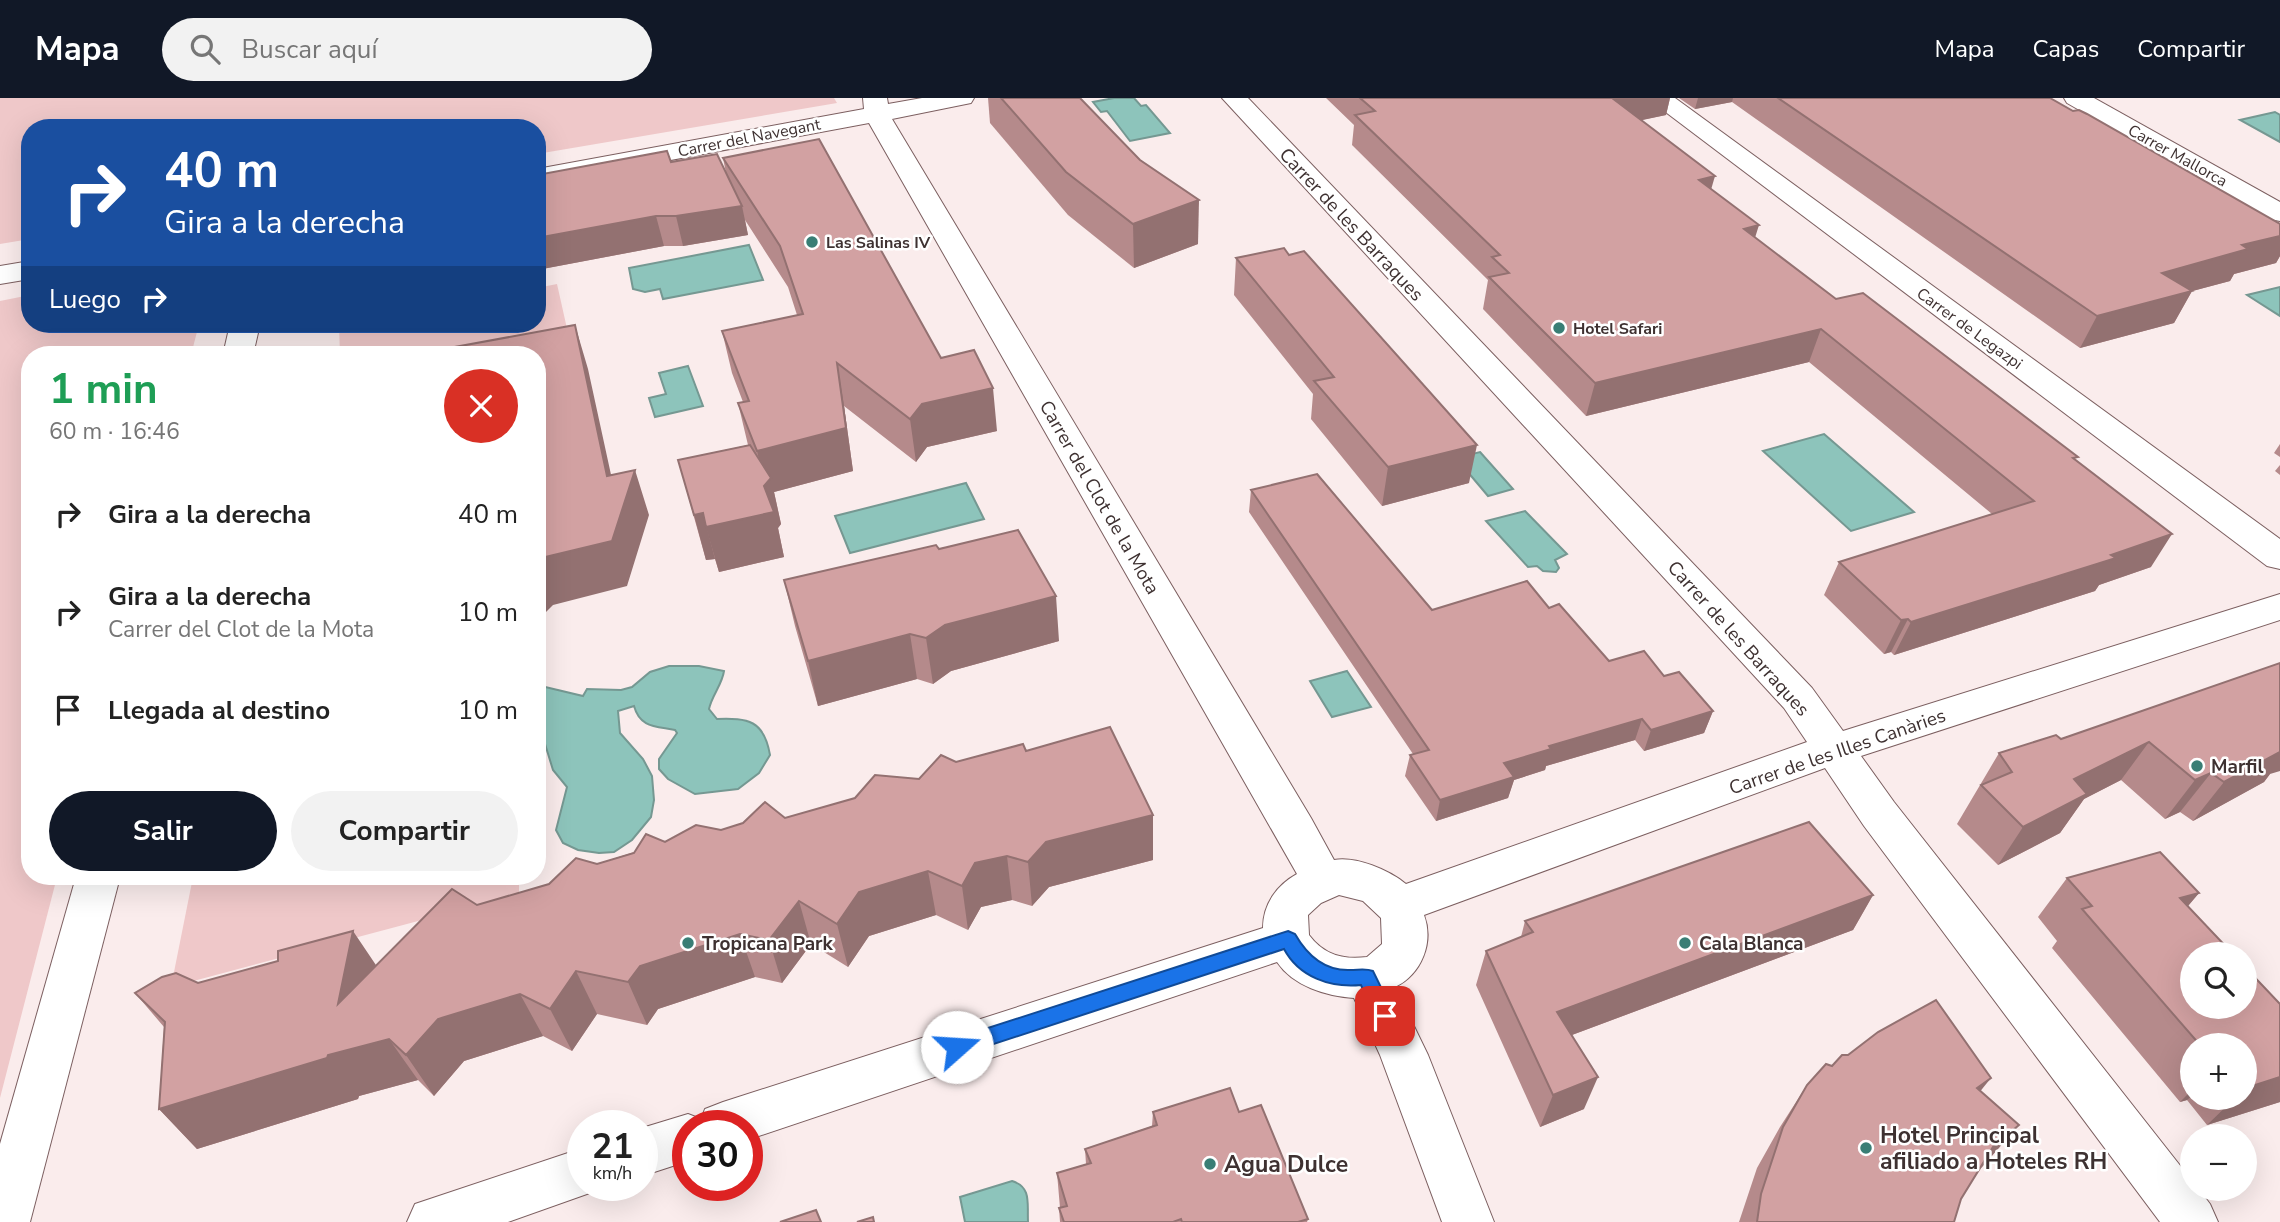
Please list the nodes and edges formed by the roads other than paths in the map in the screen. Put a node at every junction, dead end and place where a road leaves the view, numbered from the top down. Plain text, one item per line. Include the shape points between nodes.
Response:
1 (962, 98) edge
2 (1234, 98) edge
3 (1659, 98) edge
4 (2076, 98) edge
5 (869, 103) edge
6 (546, 175) edge
7 (2280, 213) edge
8 (21, 272) edge
9 (0, 275) edge
10 (2280, 557) edge
11 (2280, 607) edge
12 (1834, 749) junction
13 (1322, 880) junction
14 (96, 885) edge
15 (1397, 906) junction
16 (1288, 939) junction
17 (1367, 977) junction
18 (763, 1112) edge
19 (567, 1177) edge
20 (4, 1222) edge
21 (433, 1222) edge
22 (1468, 1222) edge
23 (2192, 1222) edge

1 - 5 street, Carrer del Navegant
2 - 12 street, Carrer de les Barraques via 1798,698
3 - 10 street, Carrer de Legazpi
4 - 7 street, Carrer Mallorca
5 - 6 street, Carrer del Navegant
5 - 13 street, Carrer del Clot de la Mota
8 - 9 street
11 - 12 street, Carrer de les Illes Canàries
12 - 15 street, Carrer de les Illes Canàries
12 - 23 street, Carrer de les Barraques
13 - 15 street via 1339,877 1372,885
13 - 16 street via 1295,896 1285,924
14 - 20 street
15 - 17 street via 1407,934 1403,949 1395,962
16 - 17 street via 1310,967 1328,975
16 - 18 street
17 - 22 street via 1404,1055
19 - 21 street

